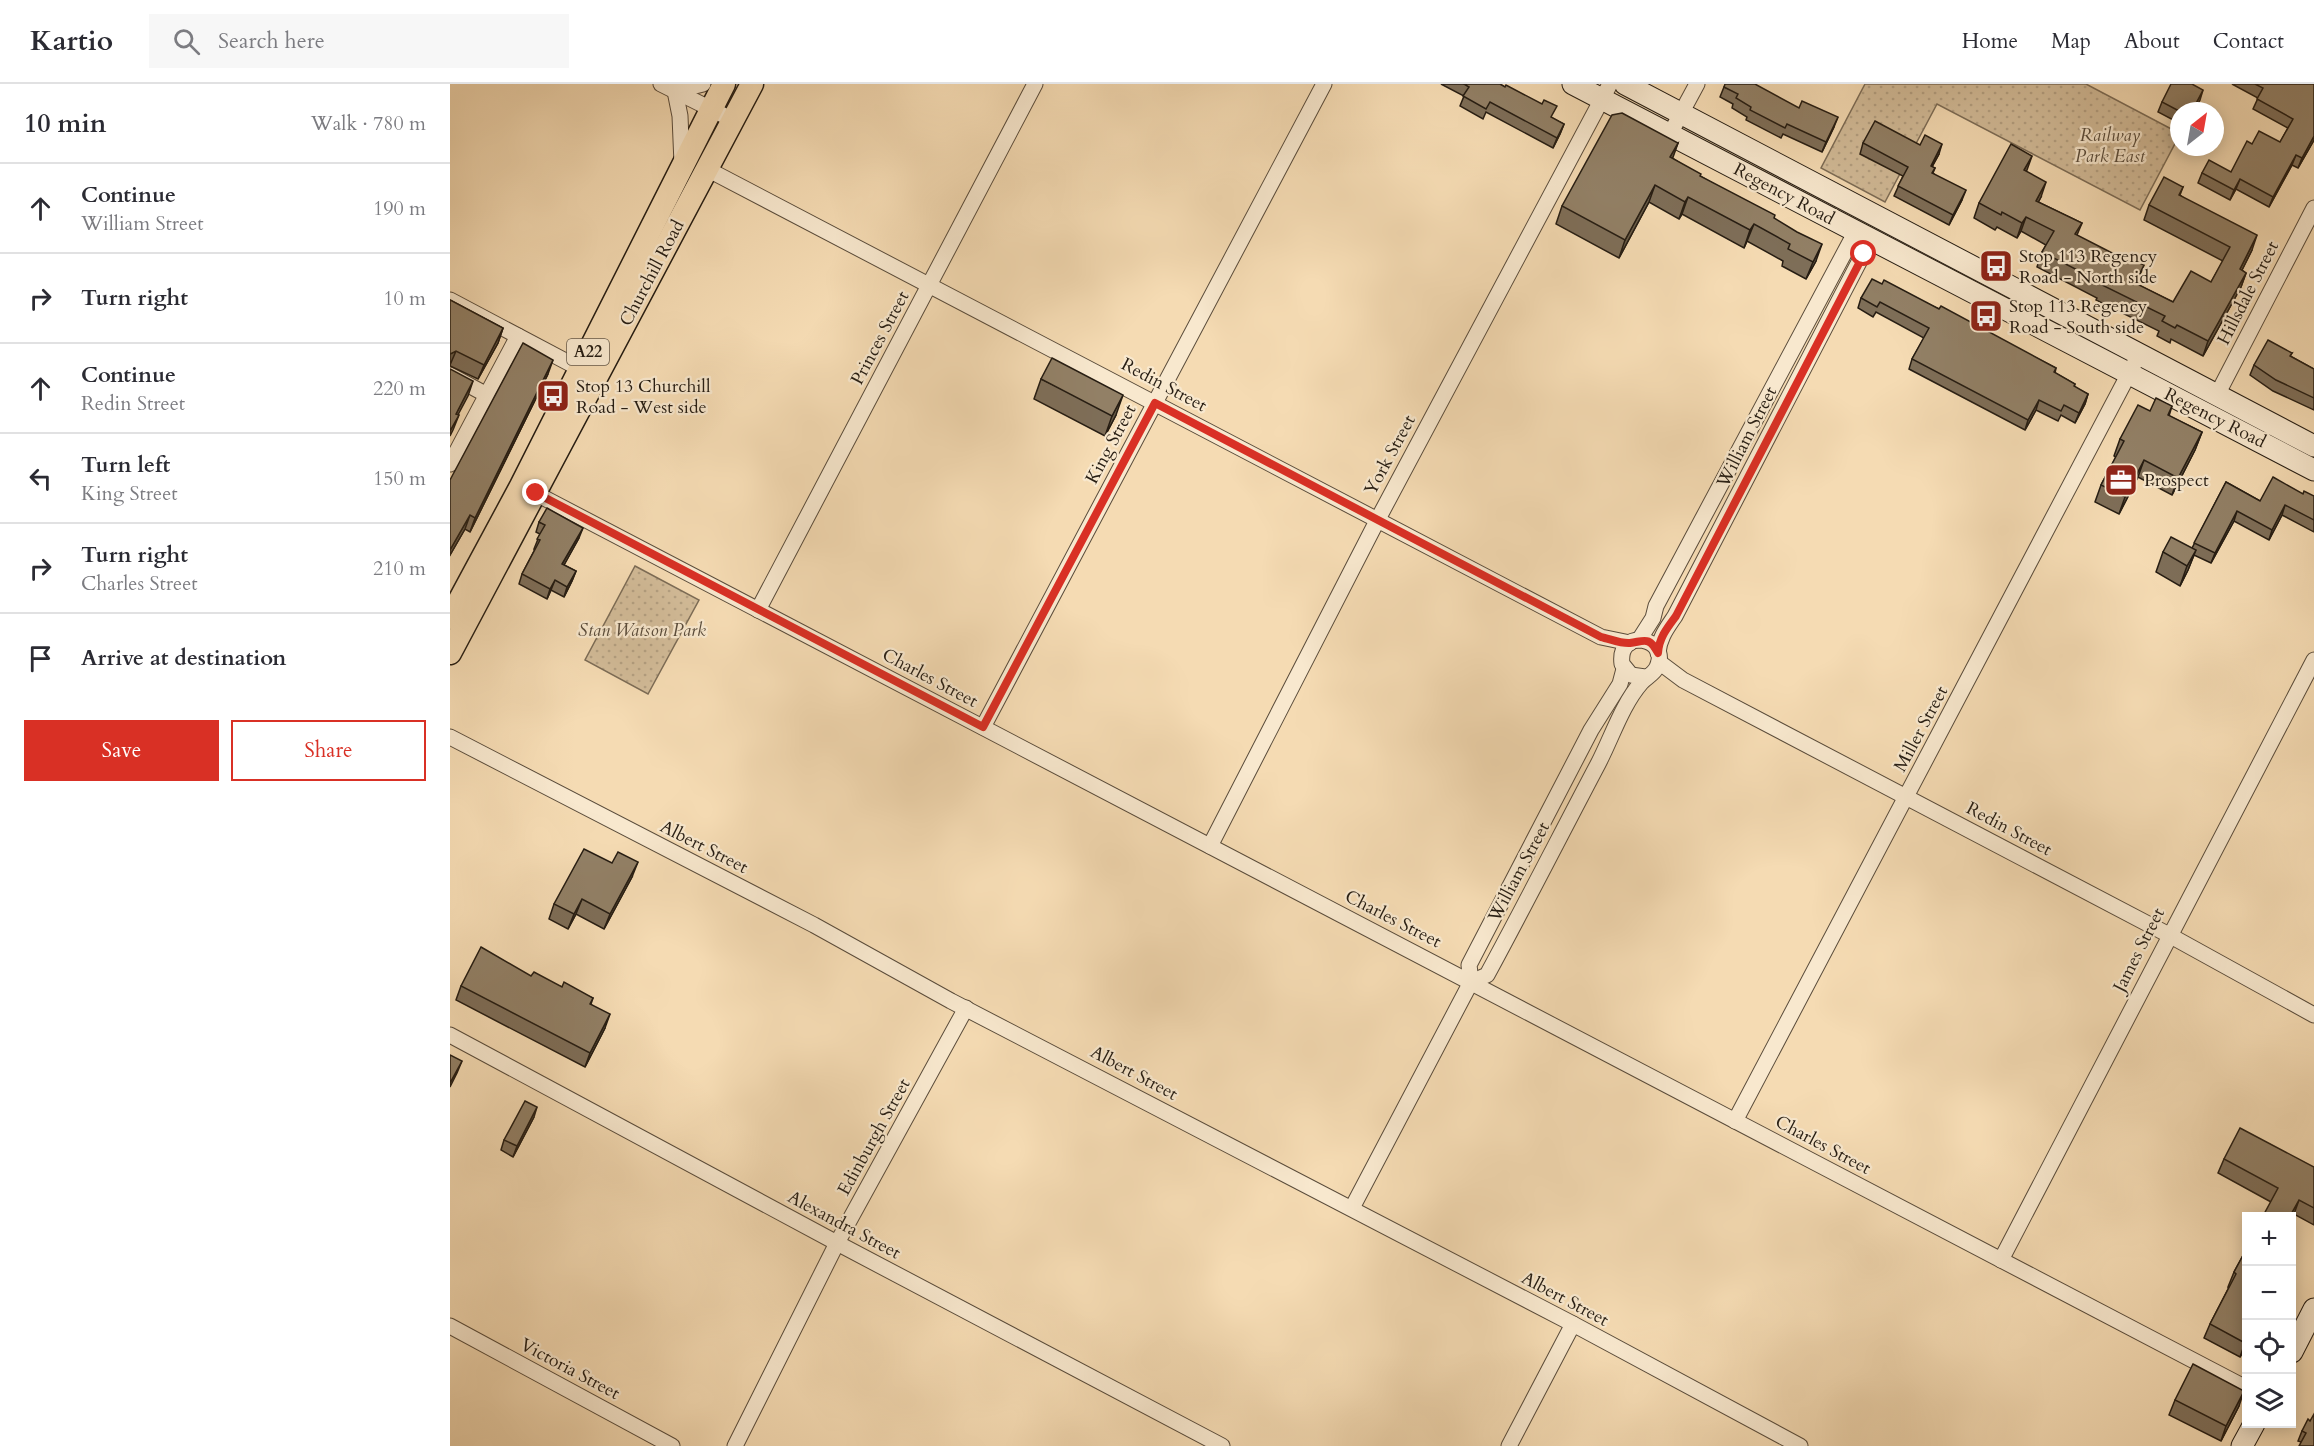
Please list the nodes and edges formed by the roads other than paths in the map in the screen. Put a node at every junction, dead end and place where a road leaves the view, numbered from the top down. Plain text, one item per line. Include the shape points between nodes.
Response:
1 (661, 84) edge
2 (703, 84) edge
3 (724, 84) edge
4 (752, 84) edge
5 (1035, 84) edge
6 (1324, 84) edge
7 (1573, 84) edge
8 (1625, 84) edge
9 (1697, 84) edge
10 (675, 91) junction
11 (1606, 92) edge
12 (711, 109) junction
13 (1682, 113) junction
14 (733, 120) junction
15 (1670, 134) junction
16 (682, 166) junction
17 (707, 169) junction
18 (2314, 208) edge
19 (1864, 235) junction
20 (930, 285) junction
21 (450, 300) edge
22 (518, 336) junction
23 (2139, 354) junction
24 (588, 373) junction
25 (2129, 373) junction
26 (450, 375) edge
27 (487, 395) junction
28 (2217, 395) junction
29 (1155, 403) junction
30 (2314, 446) edge
31 (450, 464) edge
32 (2314, 470) edge
33 (528, 489) junction
34 (1378, 519) junction
35 (758, 610) junction
36 (450, 618) edge
37 (1601, 637) junction
38 (1635, 641) junction
39 (450, 653) edge
40 (2314, 660) edge
41 (1623, 664) junction
42 (1653, 666) junction
43 (983, 727) junction
44 (450, 737) edge
45 (1907, 797) junction
46 (1209, 846) junction
47 (2169, 935) junction
48 (1471, 982) junction
49 (966, 1008) junction
50 (2314, 1016) edge
51 (450, 1035) edge
52 (1735, 1121) junction
53 (1352, 1208) junction
54 (837, 1244) junction
55 (2001, 1260) junction
56 (2314, 1309) edge
57 (1573, 1324) junction
58 (450, 1326) edge
59 (2296, 1344) edge
60 (2242, 1385) edge
61 (2252, 1428) edge
62 (672, 1446) edge
63 (735, 1446) edge
64 (1222, 1446) edge
65 (1509, 1446) edge
66 (1800, 1446) edge
67 (2242, 1446) edge

1 - 10 street
2 - 10 street
3 - 12 main road, Churchill Road / A22
4 - 14 main road, Churchill Road / A22
5 - 20 street, Princes Street
6 - 29 street, King Street
7 - 11 main road, Regency Road
8 - 13 main road, Regency Road
9 - 13 street
10 - 12 street
10 - 16 street
11 - 15 main road, Regency Road
11 - 34 street, York Street
12 - 14 street
12 - 16 main road, Churchill Road / A22
13 - 15 street
13 - 23 main road, Regency Road
14 - 17 main road, Churchill Road / A22
15 - 19 main road, Regency Road
16 - 24 main road, Churchill Road / A22
17 - 20 street, Redin Street
17 - 24 main road, Churchill Road / A22
18 - 28 street, Hillsdale Street
19 - 25 main road, Regency Road
19 - 38 street, William Street via 1656,606 1653,618
19 - 42 street, William Street via 1664,634
20 - 29 street, Redin Street
20 - 35 street, Princes Street
21 - 22 street
22 - 24 street
22 - 27 street
23 - 25 street, Miller Street
23 - 28 main road, Regency Road
24 - 33 main road, Churchill Road / A22
25 - 32 main road, Regency Road
25 - 45 street, Miller Street
26 - 27 street
27 - 31 street
28 - 30 main road, Regency Road
29 - 34 street, Redin Street
29 - 43 street, King Street
33 - 35 street, Charles Street
33 - 36 main road, Churchill Road / A22
33 - 39 main road, Churchill Road / A22
34 - 37 street, Redin Street
34 - 46 street, York Street
35 - 43 street, Charles Street
37 - 38 street, Redin Street
37 - 41 street, Redin Street
38 - 41 street via 1625,647
38 - 42 street via 1651,643
40 - 47 street, James Street
41 - 42 street via 1631,675
41 - 48 street, William Street via 1620,684 1591,730 1469,966
42 - 45 street, Redin Street
42 - 48 street, William Street via 1633,692 1487,975
43 - 46 street, Charles Street
44 - 49 street, Albert Street
45 - 47 street, Redin Street
45 - 52 street, Miller Street
46 - 48 street, Charles Street
47 - 50 street, Redin Street
47 - 55 street, James Street
48 - 52 street, Charles Street
48 - 53 street, William Street
49 - 53 street, Albert Street
49 - 54 street, Edinburgh Street
51 - 54 street, Alexandra Street
52 - 55 street, Charles Street
53 - 57 street, Albert Street
54 - 63 street, Edinburgh Street
54 - 64 street, Alexandra Street
55 - 60 street, Charles Street
56 - 59 main road
57 - 65 street
57 - 66 street, Albert Street
58 - 62 street, Victoria Street
61 - 67 main road

